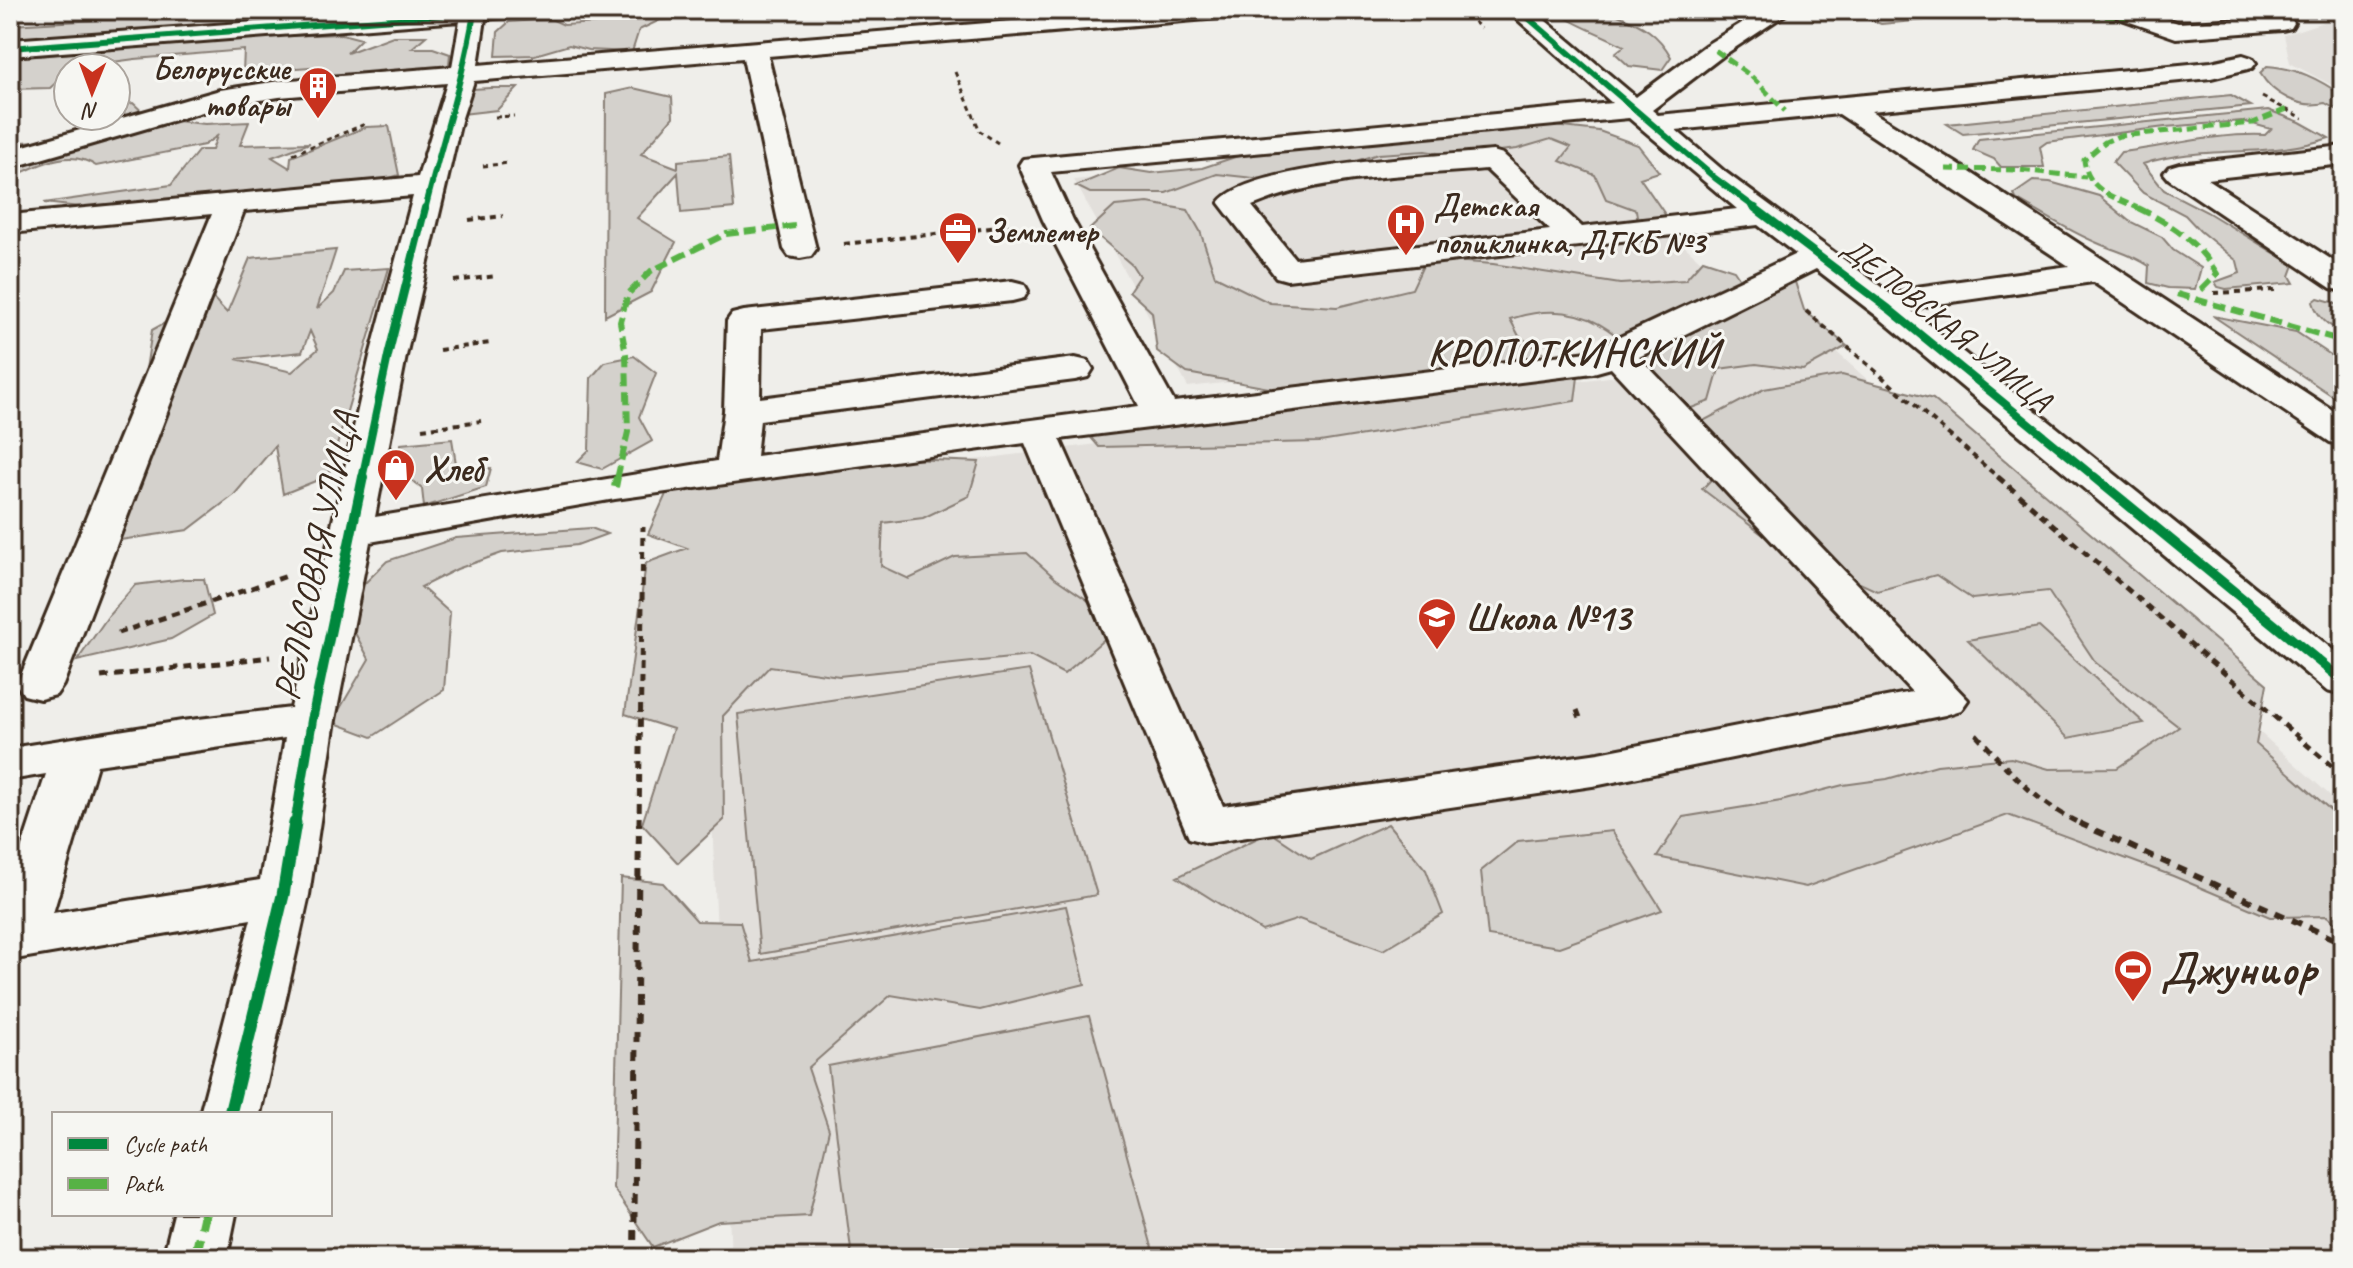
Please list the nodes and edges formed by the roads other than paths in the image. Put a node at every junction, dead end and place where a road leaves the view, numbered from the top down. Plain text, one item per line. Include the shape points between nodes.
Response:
1 (1231, 10) edge
2 (1519, 10) edge
3 (1780, 10) edge
4 (2118, 10) edge
5 (2272, 10) edge
6 (493, 11) edge
7 (10, 48) edge
8 (754, 49) junction
9 (2243, 63) dead end
10 (231, 70) dead end
11 (464, 72) junction
12 (220, 98) junction
13 (1841, 104) junction
14 (1645, 117) junction
15 (10, 159) edge
16 (2335, 162) edge
17 (431, 185) junction
18 (232, 203) junction
19 (1764, 215) junction
20 (10, 224) edge
21 (1575, 237) junction
22 (800, 249) road end
23 (1819, 255) junction
24 (2099, 271) junction
25 (2343, 281) edge
26 (1012, 291) dead end
27 (1889, 309) junction
28 (1617, 354) junction
29 (1075, 369) dead end
30 (742, 411) junction
31 (1162, 414) junction
32 (1038, 430) junction
33 (2343, 434) edge
34 (735, 470) junction
35 (348, 545) junction
36 (46, 670) road end
37 (2343, 681) edge
38 (312, 720) junction
39 (76, 754) junction
40 (10, 764) edge
41 (283, 895) junction
42 (14, 939) edge
43 (230, 1112) edge
44 (205, 1216) edge
45 (195, 1258) edge

1 - 8 street
2 - 14 street, ДЕПОВСКАЯ УЛИЦА
3 - 14 street via 1715,50
4 - 5 street via 2176,31 2282,23
6 - 7 street
6 - 11 street, РЕЛЬСОВАЯ УЛИЦА
8 - 11 street
8 - 22 street
9 - 13 street
10 - 12 street
11 - 12 street
11 - 17 street, РЕЛЬСОВАЯ УЛИЦА
12 - 15 street
13 - 14 street
13 - 24 street
14 - 19 street, ДЕПОВСКАЯ УЛИЦА
14 - 31 street via 1033,165
16 - 25 street via 2179,173
17 - 18 street
17 - 35 street, РЕЛЬСОВАЯ УЛИЦА
18 - 20 street
18 - 36 street
19 - 21 street
19 - 23 street, ДЕПОВСКАЯ УЛИЦА
21 - 21 street via 1493,160 1330,176 1258,190 1234,203 1287,270
23 - 27 street, ДЕПОВСКАЯ УЛИЦА
23 - 28 street
24 - 27 street via 1916,297
24 - 33 street
26 - 30 street via 744,321
27 - 37 street, ДЕПОВСКАЯ УЛИЦА
28 - 31 street via 1593,362
28 - 32 street via 1945,700 1599,769 1207,826
29 - 30 street
30 - 34 street
31 - 32 street
32 - 34 street
34 - 35 street
35 - 38 street, РЕЛЬСОВАЯ УЛИЦА
38 - 39 street
38 - 41 street, РЕЛЬСОВАЯ УЛИЦА
39 - 40 street
39 - 42 street
41 - 42 street
41 - 43 street, РЕЛЬСОВАЯ УЛИЦА
44 - 45 street

